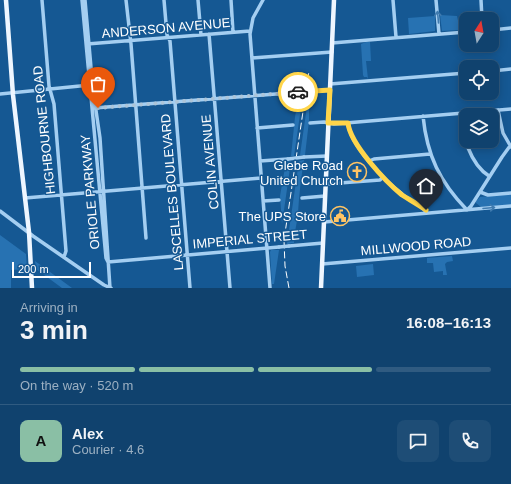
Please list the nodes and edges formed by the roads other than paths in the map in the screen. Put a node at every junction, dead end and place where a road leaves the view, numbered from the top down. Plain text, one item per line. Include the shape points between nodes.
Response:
1 (6, 0) edge
2 (42, 0) edge
3 (82, 0) edge
4 (85, 0) edge
5 (126, 0) edge
6 (164, 0) edge
7 (198, 0) edge
8 (230, 0) edge
9 (263, 0) edge
10 (334, 0) edge
11 (393, 0) edge
12 (436, 0) edge
13 (480, 0) edge
14 (481, 12) edge
15 (511, 28) edge
16 (499, 29) edge
17 (250, 31) junction
18 (233, 32) junction
19 (459, 33) edge
20 (209, 34) junction
21 (439, 34) junction
22 (201, 35) junction
23 (396, 37) junction
24 (168, 38) junction
25 (130, 41) junction
26 (332, 43) junction
27 (87, 44) junction
28 (332, 52) junction
29 (252, 58) junction
30 (511, 69) edge
31 (499, 70) edge
32 (459, 74) edge
33 (330, 84) junction
34 (91, 85) junction
35 (49, 89) junction
36 (330, 90) junction
37 (13, 92) junction
38 (0, 94) edge
39 (254, 95) junction
40 (214, 98) junction
41 (174, 101) junction
42 (135, 104) junction
43 (94, 108) junction
44 (511, 109) edge
45 (499, 110) edge
46 (459, 113) edge
47 (499, 115) edge
48 (423, 116) junction
49 (310, 123) dead end
50 (328, 123) junction
51 (348, 123) junction
52 (293, 125) dead end
53 (257, 128) junction
54 (511, 146) edge
55 (469, 148) edge
56 (430, 154) junction
57 (327, 156) junction
58 (260, 161) junction
59 (370, 161) junction
60 (490, 176) junction
61 (383, 177) junction
62 (261, 178) junction
63 (221, 182) junction
64 (326, 184) junction
65 (181, 185) junction
66 (142, 188) junction
67 (102, 191) junction
68 (480, 192) junction
69 (511, 193) edge
70 (62, 195) junction
71 (325, 196) junction
72 (25, 198) junction
73 (302, 198) dead end
74 (279, 200) dead end
75 (263, 201) junction
76 (511, 206) edge
77 (467, 210) junction
78 (0, 211) edge
79 (427, 213) junction
80 (324, 222) junction
81 (29, 232) junction
82 (146, 238) dead end
83 (323, 244) junction
84 (267, 248) junction
85 (511, 248) edge
86 (227, 251) junction
87 (187, 255) junction
88 (64, 257) junction
89 (108, 262) junction
90 (322, 264) junction
91 (34, 287) edge
92 (111, 288) edge
93 (190, 288) edge
94 (230, 288) edge
95 (270, 288) edge
96 (321, 288) edge

1 - 37 main road
2 - 35 street, HIGHBOURNE ROAD
3 - 27 street, ORIOLE PARKWAY
4 - 27 street, ORIOLE PARKWAY
5 - 25 street
6 - 24 street, LASCELLES BOULEVARD
7 - 22 street
8 - 18 street
9 - 17 street via 253,18
10 - 26 main road
11 - 23 street
21 -> 12 street
13 - 14 street
15 - 16 street
17 - 18 street, ANDERSON AVENUE
17 - 29 street
18 - 20 street, ANDERSON AVENUE
19 - 21 street
20 - 22 street, ANDERSON AVENUE
20 - 40 street, COLIN AVENUE
21 - 23 street
22 - 24 street, ANDERSON AVENUE
23 - 26 street
24 - 25 street, ANDERSON AVENUE
24 - 41 street, LASCELLES BOULEVARD
25 - 27 street, ANDERSON AVENUE
25 - 42 street
26 - 28 main road
27 - 34 street, ORIOLE PARKWAY
28 - 29 street
28 - 33 main road
29 - 39 street
30 - 31 street
32 - 33 street
33 - 36 main road
34 - 35 street
34 - 43 street, ORIOLE PARKWAY
35 - 37 street
35 - 70 street, HIGHBOURNE ROAD via 54,104
36 - 39 street, bridge
36 - 50 main road
37 - 38 street
37 - 72 main road
39 - 40 street
39 - 53 street
40 - 41 street
40 - 63 street, COLIN AVENUE
41 - 42 street
41 - 65 street, LASCELLES BOULEVARD
42 - 43 street
42 - 66 street
43 - 67 street, ORIOLE PARKWAY
44 - 45 street
46 - 48 street
47 - 54 street via 503,133
48 - 51 street
48 - 56 street
49 - 50 street
50 - 51 street
50 - 57 main road
51 - 59 street
52 - 53 street
53 - 58 street
54 - 60 street
55 - 60 street via 479,166
56 - 59 street
56 - 77 street via 445,184
57 - 58 street, bridge
57 - 64 main road
58 - 62 street
59 - 61 street
60 - 68 street
61 - 64 street via 380,180
61 - 79 street
62 - 63 street
62 - 75 street
63 - 65 street
63 - 86 street, COLIN AVENUE
64 - 71 main road
65 - 66 street
65 - 87 street, LASCELLES BOULEVARD
66 - 67 street
66 - 82 street
67 - 70 street
67 - 89 street, ORIOLE PARKWAY
68 - 69 street via 488,195
68 - 77 street
70 - 72 street
70 - 88 street, HIGHBOURNE ROAD via 66,251
71 - 73 street
71 - 80 main road
72 - 81 main road
74 - 75 street
75 - 84 street
77 -> 76 street
77 - 79 street
78 - 81 street
79 - 80 street
80 - 83 main road
81 - 88 street
81 - 91 main road
83 - 84 street, IMPERIAL STREET, bridge
83 - 90 main road
84 - 86 street, IMPERIAL STREET
84 - 95 street
85 - 90 street, MILLWOOD ROAD
86 - 87 street, IMPERIAL STREET
86 - 94 street, COLIN AVENUE
87 - 89 street, IMPERIAL STREET
87 - 93 street, LASCELLES BOULEVARD
88 - 92 street
89 - 92 street, ORIOLE PARKWAY
90 - 96 main road

